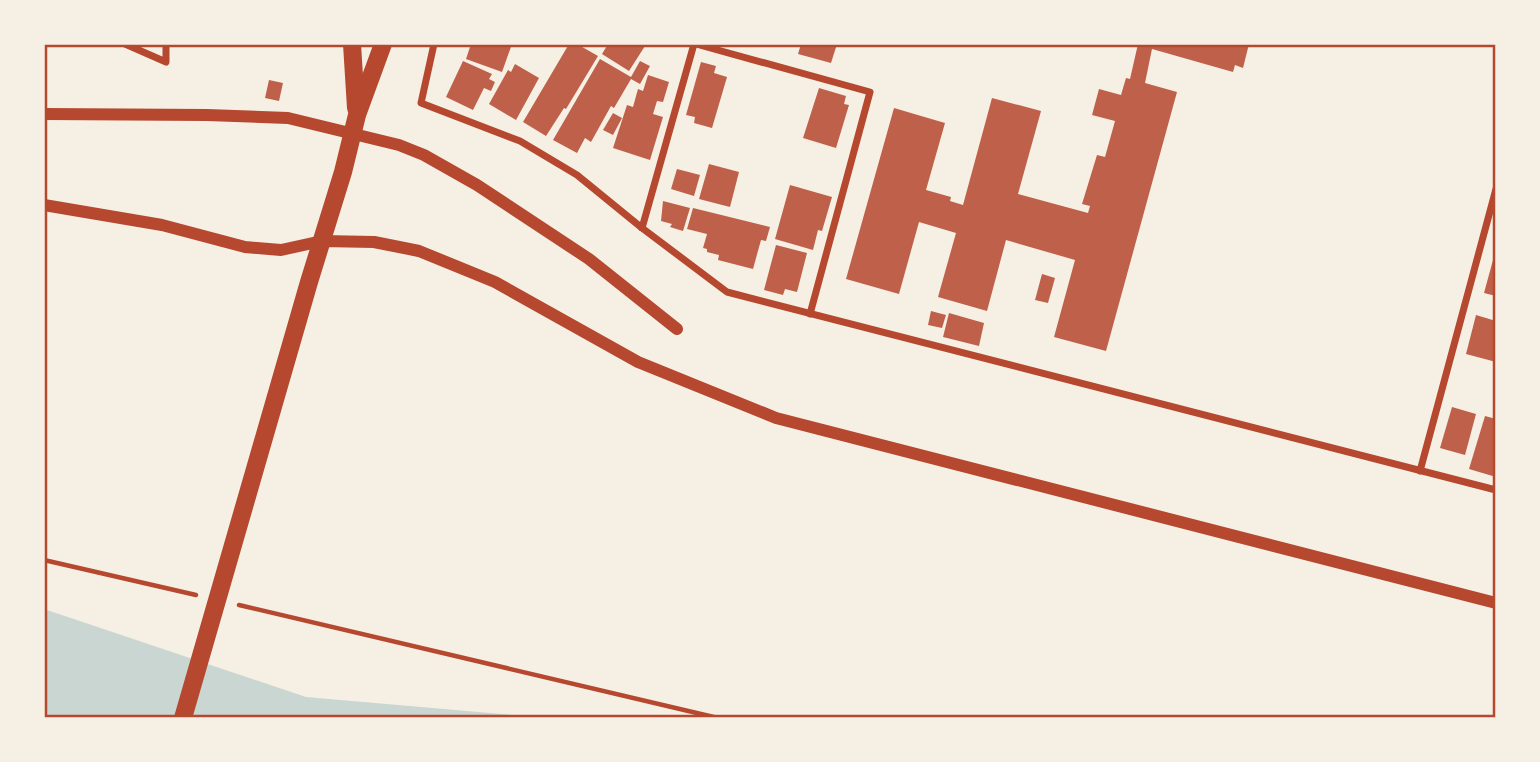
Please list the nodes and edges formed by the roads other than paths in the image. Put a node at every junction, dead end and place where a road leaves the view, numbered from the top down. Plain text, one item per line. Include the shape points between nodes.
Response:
1 (125, 44) edge
2 (166, 44) edge
3 (352, 44) edge
4 (383, 44) edge
5 (433, 44) edge
6 (695, 44) edge
7 (44, 114) edge
8 (357, 115) junction
9 (1496, 189) edge
10 (44, 205) edge
11 (642, 229) junction
12 (322, 241) junction
13 (810, 314) junction
14 (677, 329) dead end
15 (1420, 471) junction
16 (1496, 490) edge
17 (1496, 603) edge
18 (183, 718) edge

1 - 2 street via 166,62
3 - 8 main road
4 - 8 main road
5 - 11 street via 421,103 520,141 577,175
6 - 11 street
6 - 13 street via 870,92
7 - 14 street via 288,118 399,145 477,185 589,259
8 - 12 main road
9 - 15 street
10 - 12 street via 162,225 245,247 281,250
11 - 13 street via 727,292
12 - 17 street via 374,242 419,251 495,282 638,362 776,418
12 - 18 main road
13 - 15 street
15 - 16 street

